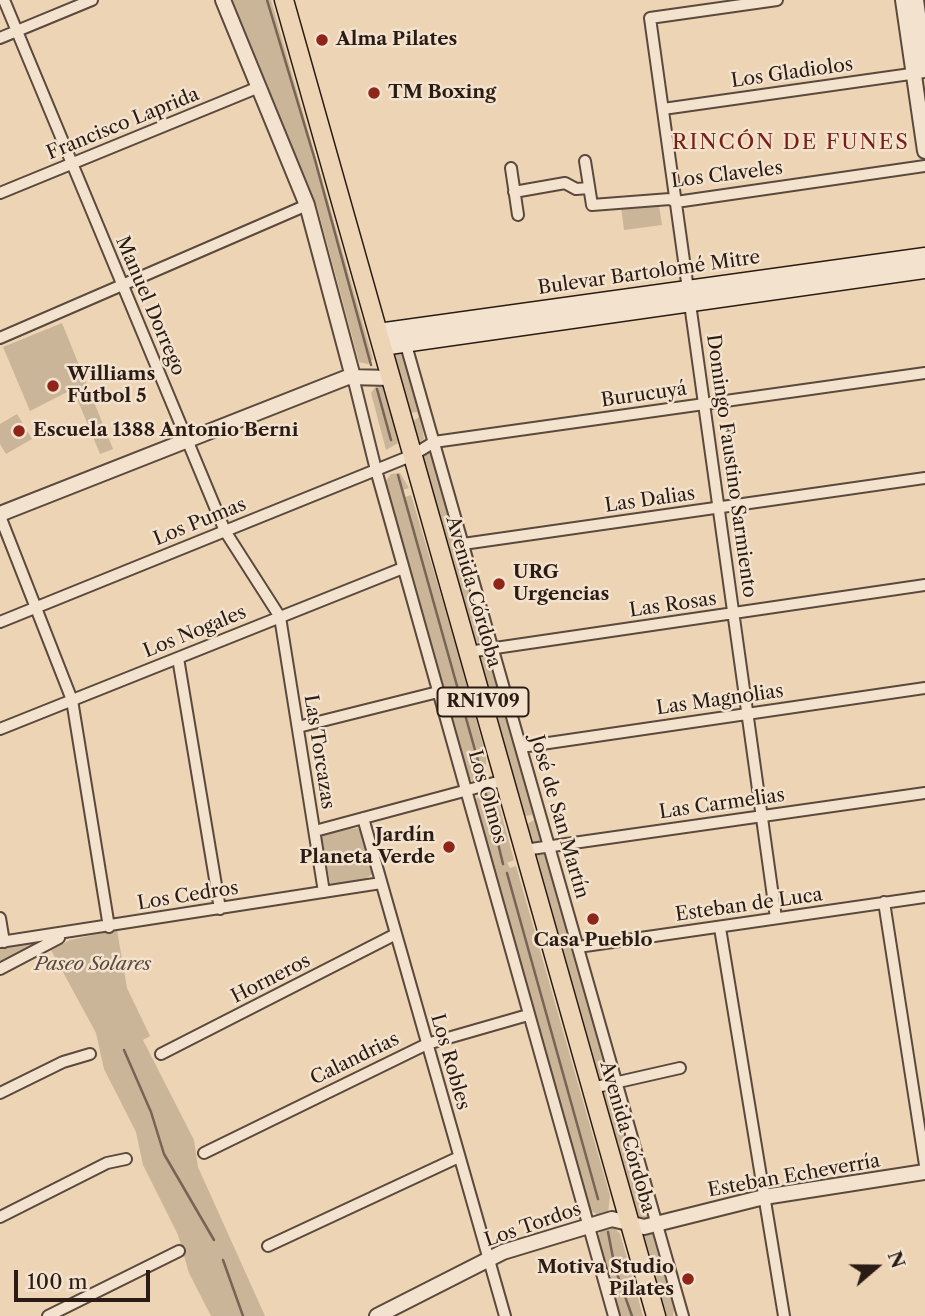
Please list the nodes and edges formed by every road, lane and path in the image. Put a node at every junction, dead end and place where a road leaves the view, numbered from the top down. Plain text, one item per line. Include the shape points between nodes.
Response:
1 (4, 0) edge
2 (92, 0) edge
3 (223, 0) edge
4 (284, 0) edge
5 (777, 0) edge
6 (903, 0) edge
7 (916, 0) edge
8 (758, 1) edge
9 (16, 31) junction
10 (0, 38) edge
11 (925, 64) edge
12 (919, 73) edge
13 (259, 87) junction
14 (663, 108) junction
15 (925, 150) edge
16 (585, 162) dead end
17 (72, 164) junction
18 (925, 166) edge
19 (511, 168) dead end
20 (589, 187) junction
21 (514, 192) junction
22 (0, 193) edge
23 (676, 202) junction
24 (307, 205) junction
25 (518, 215) dead end
26 (925, 256) edge
27 (925, 270) edge
28 (124, 287) junction
29 (690, 296) junction
30 (404, 336) junction
31 (0, 338) edge
32 (384, 355) junction
33 (925, 373) edge
34 (359, 377) junction
35 (705, 404) junction
36 (187, 440) junction
37 (434, 442) junction
38 (413, 455) junction
39 (376, 470) junction
40 (925, 478) edge
41 (719, 508) junction
42 (0, 515) edge
43 (225, 531) junction
44 (463, 544) junction
45 (403, 568) junction
46 (925, 585) edge
47 (35, 608) junction
48 (734, 613) junction
49 (280, 617) junction
50 (0, 622) edge
51 (493, 649) junction
52 (468, 652) junction
53 (178, 658) junction
54 (925, 688) edge
55 (438, 692) junction
56 (72, 700) junction
57 (748, 714) junction
58 (298, 727) junction
59 (0, 729) edge
60 (521, 747) junction
61 (505, 780) junction
62 (465, 791) junction
63 (925, 793) edge
64 (762, 816) junction
65 (363, 818) junction
66 (314, 831) junction
67 (549, 846) junction
68 (524, 850) junction
69 (381, 883) junction
70 (324, 892) junction
71 (925, 897) edge
72 (884, 902) junction
73 (220, 909) junction
74 (0, 918) edge
75 (776, 919) junction
76 (109, 927) junction
77 (720, 928) junction
78 (68, 933) junction
79 (396, 934) junction
80 (2, 942) edge
81 (578, 947) junction
82 (0, 969) edge
83 (528, 1015) junction
84 (427, 1044) junction
85 (90, 1054) dead end
86 (161, 1054) dead end
87 (680, 1068) dead end
88 (616, 1082) junction
89 (592, 1088) junction
90 (0, 1093) edge
91 (204, 1153) dead end
92 (459, 1157) junction
93 (125, 1158) dead end
94 (925, 1164) edge
95 (925, 1172) edge
96 (764, 1197) junction
97 (0, 1217) edge
98 (630, 1223) junction
99 (657, 1224) junction
100 (588, 1226) junction
101 (268, 1246) dead end
102 (179, 1251) dead end
103 (488, 1259) junction
104 (48, 1316) edge
105 (377, 1316) edge
106 (505, 1316) edge
107 (614, 1316) edge
108 (656, 1316) edge
109 (683, 1316) edge
110 (784, 1316) edge

1 - 9 street, Manuel Dorrego
2 - 9 street
3 - 13 street, Los Olmos
4 - 32 main road, Avenida Córdoba / RN1V09
5 - 8 street
6 - 12 street
7 - 11 street
8 - 14 street, Domingo Faustino Sarmiento via 650,18
9 - 10 street
9 - 17 street, Manuel Dorrego
12 - 14 street, Los Gladiolos
12 - 15 street
13 - 17 street, Francisco Laprida
13 - 24 street, Los Olmos
14 - 23 street, Domingo Faustino Sarmiento
16 - 20 street
17 - 22 street, Francisco Laprida
17 - 28 street, Manuel Dorrego
18 - 23 street, Los Claveles
19 - 21 street
20 - 21 street via 576,189 565,183
20 - 23 street, Los Claveles via 592,205
21 - 25 street
23 - 29 street, Domingo Faustino Sarmiento
24 - 28 street
24 - 34 street, Los Olmos
26 - 29 main road, Bulevar Bartolomé Mitre
27 - 29 main road, Bulevar Bartolomé Mitre
28 - 31 street
28 - 36 street, Manuel Dorrego
29 - 30 main road, Bulevar Bartolomé Mitre
29 - 35 street, Domingo Faustino Sarmiento
30 - 32 main road, Bulevar Bartolomé Mitre
30 - 37 street, José de San Martín
32 - 34 street, Bulevar Bartolomé Mitre
32 - 38 main road, Avenida Córdoba / RN1V09
33 - 35 street, Burucuyá
34 - 36 street, Bulevar Bartolomé Mitre
34 - 39 street, Los Olmos
35 - 37 street, Burucuyá
35 - 41 street, Domingo Faustino Sarmiento
36 - 42 street, Bulevar Bartolomé Mitre
36 - 43 street, Manuel Dorrego
37 - 38 street, Burucuyá
37 - 44 street, José de San Martín
38 - 39 street, Los Pumas
38 - 52 main road, Avenida Córdoba / RN1V09
39 - 43 street, Los Pumas
39 - 45 street, Los Olmos
40 - 41 street, Las Dalias
41 - 44 street, Las Dalias
41 - 48 street, Domingo Faustino Sarmiento
42 - 47 street
43 - 47 street, Los Pumas
43 - 49 street, Manuel Dorrego
44 - 51 street, José de San Martín
45 - 49 street, Los Nogales
45 - 55 street, Los Olmos
46 - 48 street, Las Rosas
47 - 50 street, Los Pumas
47 - 56 street
48 - 51 street, Las Rosas
48 - 57 street, Domingo Faustino Sarmiento
49 - 53 street, Los Nogales
49 - 58 street, Las Torcazas
51 - 52 street, Las Rosas
51 - 60 street, José de San Martín
52 - 61 main road, Avenida Córdoba / RN1V09
53 - 56 street, Los Nogales
53 - 73 street
54 - 57 street, Las Magnolias
55 - 58 street
55 - 62 street, Los Olmos
56 - 59 street, Los Nogales
56 - 76 street
57 - 60 street, Las Magnolias
57 - 64 street, Domingo Faustino Sarmiento
58 - 66 street, Las Torcazas
60 - 67 street, José de San Martín
61 - 62 street
61 - 68 main road, Avenida Córdoba / RN1V09
62 - 65 street
62 - 83 street, Los Olmos
63 - 64 street, Las Carmelias
64 - 67 street, Las Carmelias
64 - 75 street, Domingo Faustino Sarmiento
65 - 66 street
65 - 69 street, Los Robles
66 - 70 street, Las Torcazas
67 - 68 street, Las Carmelias
67 - 81 street, José de San Martín
68 - 89 main road, Avenida Córdoba / RN1V09
69 - 70 street, Los Cedros
69 - 79 street, Los Robles
70 - 73 street, Los Cedros
71 - 72 street, Esteban de Luca
72 - 75 street, Esteban de Luca
72 - 94 street
73 - 76 street, Los Cedros
74 - 80 street
75 - 77 street, Esteban de Luca
76 - 78 street, Los Cedros
77 - 81 street, Esteban de Luca
77 - 96 street
78 - 80 street, Los Cedros
78 - 82 street
79 - 84 street, Los Robles
79 - 86 street, Horneros
81 - 88 street, José de San Martín
83 - 84 street, Calandrias
83 - 100 street, Los Olmos
84 - 91 street, Calandrias
84 - 92 street, Los Robles
85 - 90 street
87 - 88 street
88 - 89 street
88 - 99 street, José de San Martín
89 - 98 main road, Avenida Córdoba / RN1V09
92 - 101 street
92 - 103 street, Los Robles
93 - 97 street
95 - 96 street, Esteban Echeverría
96 - 99 street, Esteban Echeverría
96 - 110 street
98 - 99 street, Esteban Echeverría via 643,1227
98 - 100 street, Los Tordos via 612,1219
98 - 108 main road, Avenida Córdoba / RN1V09
99 - 109 street, José de San Martín
100 - 103 street, Los Tordos
100 - 107 street, Los Olmos
102 - 104 street
103 - 105 street, Los Tordos
103 - 106 street, Los Robles

